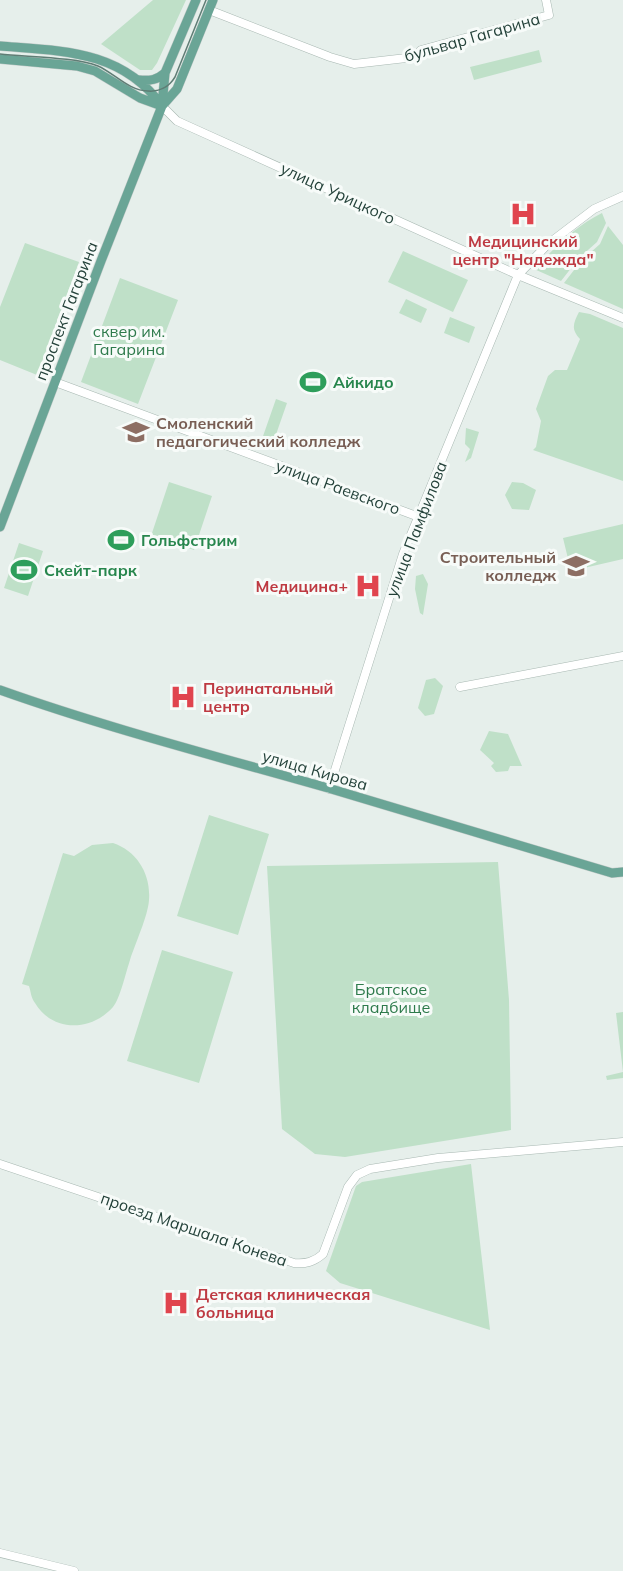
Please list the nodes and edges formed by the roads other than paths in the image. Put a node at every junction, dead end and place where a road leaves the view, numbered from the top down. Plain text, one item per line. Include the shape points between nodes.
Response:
1 (196, 0) edge
2 (213, 0) edge
3 (546, 0) edge
4 (209, 10) junction
5 (0, 46) edge
6 (0, 59) edge
7 (165, 73) junction
8 (139, 80) junction
9 (162, 106) junction
10 (623, 196) edge
11 (518, 275) junction
12 (623, 318) edge
13 (55, 382) junction
14 (419, 517) junction
15 (0, 527) edge
16 (623, 656) edge
17 (460, 687) dead end
18 (0, 690) edge
19 (329, 789) junction
20 (623, 872) edge
21 (623, 1142) edge
22 (0, 1164) edge
23 (0, 1553) edge
24 (74, 1571) edge

1 - 7 main road, проспект Гагарина
2 - 4 main road, проспект Гагарина
3 - 4 street, бульвар Гагарина via 549,15 421,50 416,57 354,64
4 - 9 main road, проспект Гагарина via 177,89
5 - 8 main road via 93,57
6 - 9 main road via 95,71 140,99
7 - 8 main road via 149,81
7 - 9 main road, проспект Гагарина
8 - 9 main road
9 - 11 street, улица Урицкого via 177,121
9 - 13 main road, проспект Гагарина
10 - 11 street via 594,209 548,244
11 - 12 street, улица Урицкого
11 - 14 street, улица Памфилова
13 - 14 street, улица Раевского
13 - 15 main road, проспект Гагарина
14 - 19 street, улица Памфилова
16 - 17 street
18 - 19 main road, улица Кирова
19 - 20 main road, улица Кирова via 612,873
21 - 22 street, проезд Маршала Конева via 438,1158 370,1169 357,1175 348,1187 323,1254 306,1264
23 - 24 street

